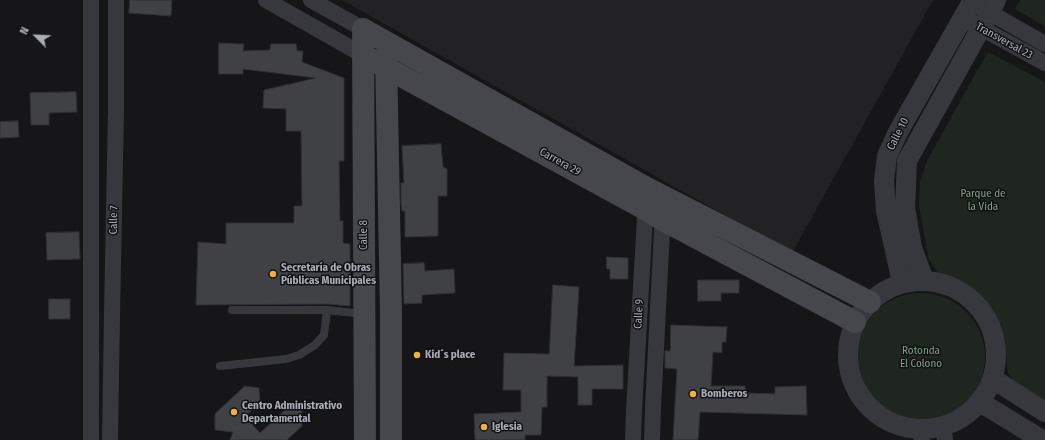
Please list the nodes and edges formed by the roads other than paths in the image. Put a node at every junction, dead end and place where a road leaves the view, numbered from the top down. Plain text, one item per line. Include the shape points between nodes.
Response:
1 (91, 0) edge
2 (116, 0) edge
3 (266, 0) edge
4 (311, 0) edge
5 (969, 7) edge
6 (989, 14) edge
7 (363, 30) junction
8 (386, 42) junction
9 (1045, 44) edge
10 (363, 55) junction
11 (1045, 64) edge
12 (386, 68) junction
13 (92, 108) junction
14 (116, 110) junction
15 (887, 156) junction
16 (907, 161) junction
17 (655, 203) junction
18 (924, 280) junction
19 (902, 282) junction
20 (870, 302) junction
21 (232, 310) dead end
22 (327, 310) junction
23 (391, 313) junction
24 (91, 314) junction
25 (364, 314) junction
26 (112, 315) junction
27 (855, 322) junction
28 (220, 366) dead end
29 (993, 379) junction
30 (980, 402) junction
31 (653, 408) junction
32 (634, 410) junction
33 (1045, 412) edge
34 (944, 433) edge
35 (921, 435) edge
36 (91, 440) edge
37 (110, 440) edge
38 (365, 440) edge
39 (391, 440) edge
40 (633, 440) edge
41 (652, 440) edge
42 (1042, 440) edge

1 - 13 street, Calle 7
2 - 14 street, Calle 7
3 - 10 street, Carrera 29
4 - 7 street, Carrera 29
5 - 6 street, Transversal 23
5 - 15 street, Calle 10
6 - 9 street, Transversal 23
6 - 11 street, Transversal 23
6 - 16 street, Calle 10
7 - 8 main road, Carrera 29
7 - 10 main road, Calle 8
8 - 12 main road
8 - 17 main road, Carrera 29
10 - 12 main road, Carrera 29
10 - 25 main road, Calle 8
12 - 17 main road, Carrera 29
12 - 23 main road
13 - 14 street
13 - 24 street, Calle 7
14 - 26 street, Calle 7
15 - 16 street
15 - 19 street, Calle 10 via 884,181 886,210
16 - 18 street, Calle 10 via 905,208 912,248
17 - 20 main road, Carrera 29
17 - 27 main road, Carrera 29
17 - 31 street, Calle 9
17 - 32 street, Calle 9
18 - 19 street
18 - 29 street via 947,284 968,295 984,312 994,333 997,356
19 - 20 street via 885,290
20 - 27 street
21 - 22 lane
22 - 25 lane
22 - 28 lane via 324,335 298,355 286,359
23 - 25 street
23 - 39 main road
24 - 26 street
24 - 36 street, Calle 7
25 - 38 main road, Calle 8
26 - 37 street, Calle 7
27 - 35 street via 850,336 848,366 858,394 879,416
29 - 30 street
29 - 33 street
30 - 34 street
30 - 42 street
31 - 32 street
31 - 41 street, Calle 9
32 - 40 street, Calle 9
34 - 35 street via 932,429

